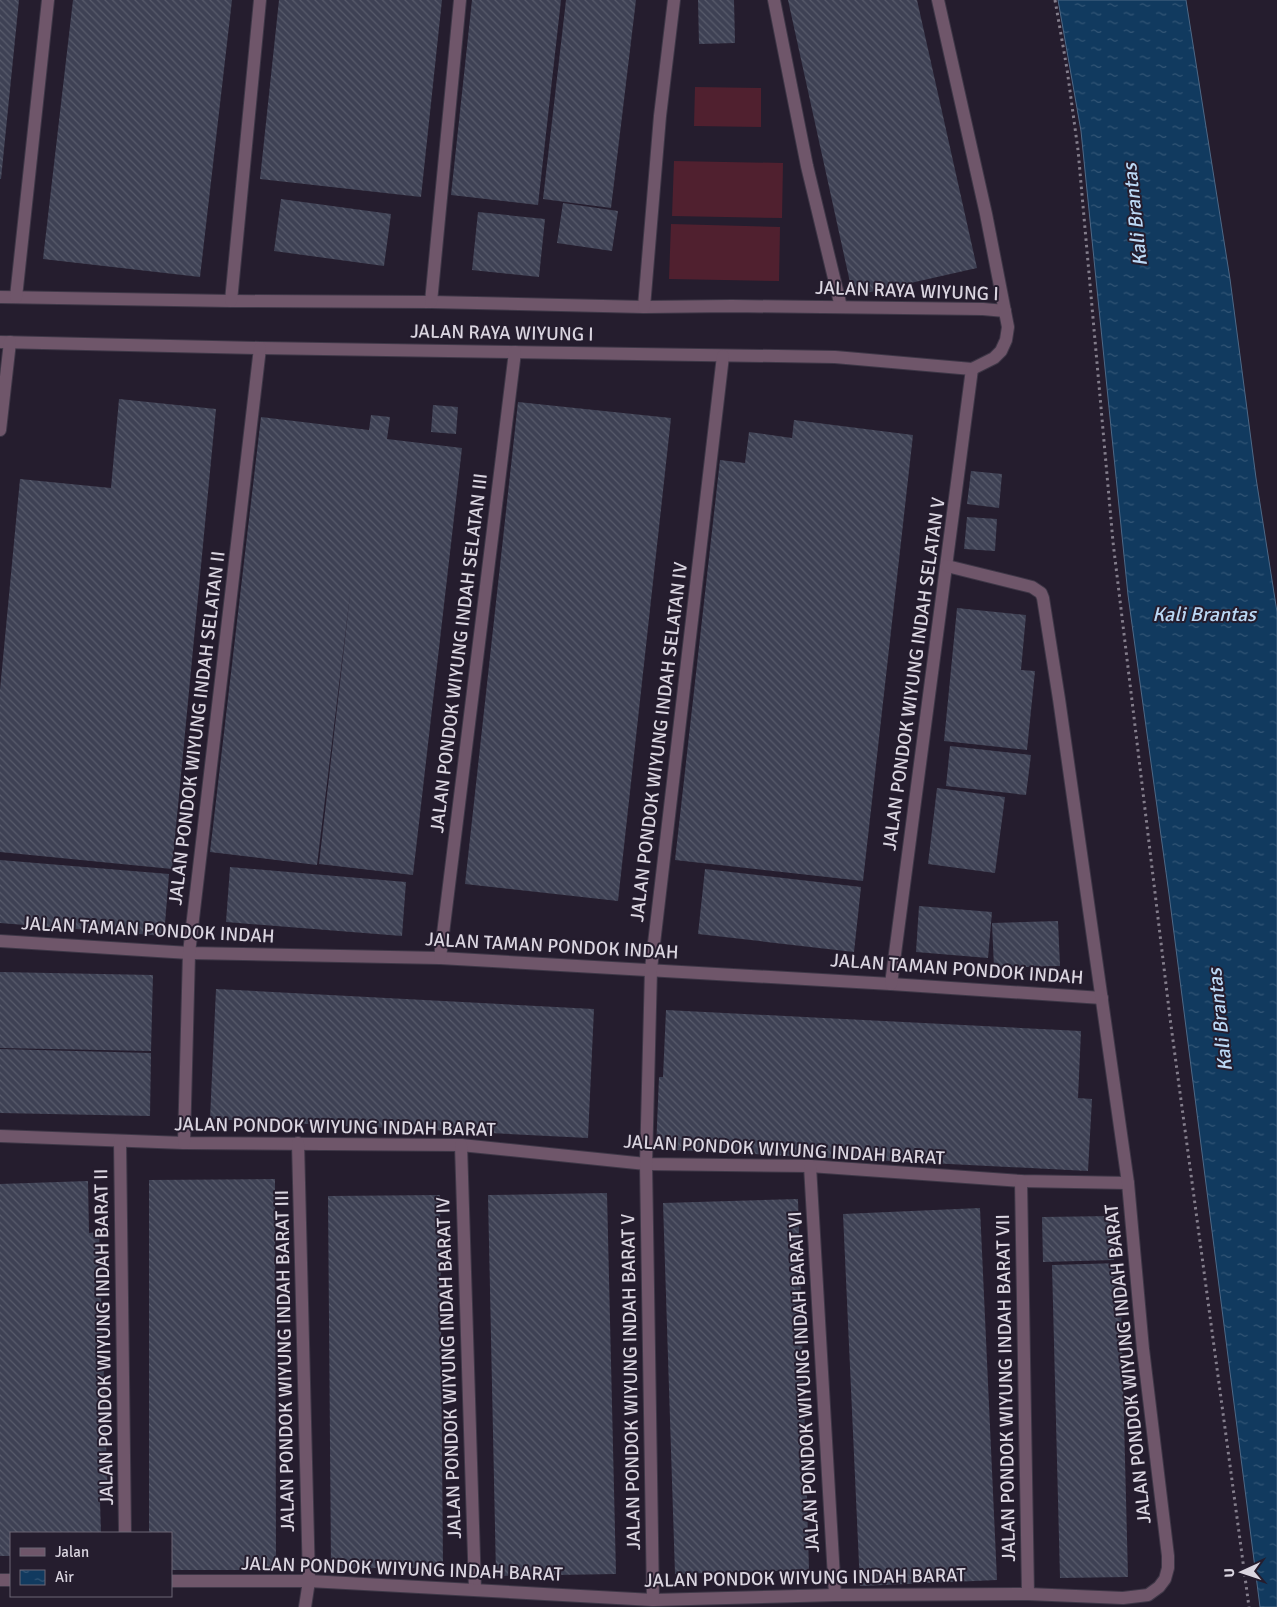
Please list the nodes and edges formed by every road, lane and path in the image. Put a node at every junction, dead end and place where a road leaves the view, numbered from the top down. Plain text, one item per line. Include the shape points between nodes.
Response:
1 (48, 0) edge
2 (260, 0) edge
3 (460, 0) edge
4 (674, 0) edge
5 (774, 0) edge
6 (938, 0) edge
7 (1055, 0) edge
8 (0, 296) edge
9 (16, 297) junction
10 (231, 301) junction
11 (431, 302) junction
12 (644, 307) junction
13 (841, 307) junction
14 (1006, 311) junction
15 (5, 342) edge
16 (260, 348) junction
17 (515, 352) junction
18 (723, 356) junction
19 (972, 369) junction
20 (0, 430) edge
21 (947, 566) junction
22 (0, 941) edge
23 (189, 953) junction
24 (440, 958) junction
25 (651, 969) junction
26 (891, 984) junction
27 (1102, 998) junction
28 (0, 1136) edge
29 (120, 1141) junction
30 (184, 1143) junction
31 (298, 1143) junction
32 (461, 1145) junction
33 (646, 1164) junction
34 (810, 1166) junction
35 (1021, 1181) junction
36 (1128, 1183) junction
37 (125, 1532) edge
38 (172, 1581) edge
39 (309, 1581) junction
40 (475, 1590) junction
41 (1028, 1594) junction
42 (835, 1595) junction
43 (653, 1600) junction
44 (305, 1607) edge
45 (1249, 1607) edge

1 - 9 street
2 - 10 street
3 - 11 street
4 - 12 street via 660,116
5 - 13 street via 807,166
6 - 14 street
7 - 45 path via 1078,150 1113,542 1170,1018
8 - 9 street, JALAN RAYA WIYUNG I
9 - 10 street, JALAN RAYA WIYUNG I
10 - 11 street, JALAN RAYA WIYUNG I
11 - 12 street, JALAN RAYA WIYUNG I
12 - 13 street, JALAN RAYA WIYUNG I
13 - 14 street, JALAN RAYA WIYUNG I
14 - 19 street, JALAN RAYA WIYUNG I via 1008,327 1001,351
15 - 16 street, JALAN RAYA WIYUNG I
15 - 20 street
16 - 17 street, JALAN RAYA WIYUNG I
16 - 23 street, JALAN PONDOK WIYUNG INDAH SELATAN II
17 - 18 street, JALAN RAYA WIYUNG I
17 - 24 street, JALAN PONDOK WIYUNG INDAH SELATAN III
18 - 19 street, JALAN RAYA WIYUNG I via 835,357
18 - 25 street, JALAN PONDOK WIYUNG INDAH SELATAN IV
19 - 21 street, JALAN PONDOK WIYUNG INDAH SELATAN V
21 - 26 street, JALAN PONDOK WIYUNG INDAH SELATAN V
21 - 27 street via 1032,587 1043,598
22 - 23 street, JALAN TAMAN PONDOK INDAH
23 - 24 street, JALAN TAMAN PONDOK INDAH
23 - 30 street, JALAN PONDOK WIYUNG INDAH SELATAN II
24 - 25 street, JALAN TAMAN PONDOK INDAH
25 - 26 street, JALAN TAMAN PONDOK INDAH
25 - 33 street, JALAN PONDOK WIYUNG INDAH SELATAN IV
26 - 27 street, JALAN TAMAN PONDOK INDAH
27 - 36 street
28 - 29 street, JALAN PONDOK WIYUNG INDAH BARAT
29 - 30 street, JALAN PONDOK WIYUNG INDAH BARAT
29 - 37 street, JALAN PONDOK WIYUNG INDAH BARAT II
30 - 31 street, JALAN PONDOK WIYUNG INDAH BARAT
31 - 32 street, JALAN PONDOK WIYUNG INDAH BARAT
31 - 39 street, JALAN PONDOK WIYUNG INDAH BARAT III
32 - 33 street, JALAN PONDOK WIYUNG INDAH BARAT
32 - 40 street, JALAN PONDOK WIYUNG INDAH BARAT IV
33 - 34 street, JALAN PONDOK WIYUNG INDAH BARAT
33 - 43 street, JALAN PONDOK WIYUNG INDAH BARAT V
34 - 35 street, JALAN PONDOK WIYUNG INDAH BARAT
34 - 42 street, JALAN PONDOK WIYUNG INDAH BARAT VI
35 - 36 street, JALAN PONDOK WIYUNG INDAH BARAT
35 - 41 street, JALAN PONDOK WIYUNG INDAH BARAT VII
36 - 41 street, JALAN PONDOK WIYUNG INDAH BARAT via 1168,1568 1159,1587 1136,1597
38 - 39 street, JALAN PONDOK WIYUNG INDAH BARAT
39 - 40 street, JALAN PONDOK WIYUNG INDAH BARAT
39 - 44 street, JALAN PONDOK WIYUNG INDAH BARAT III
40 - 43 street, JALAN PONDOK WIYUNG INDAH BARAT
41 - 42 street, JALAN PONDOK WIYUNG INDAH BARAT
42 - 43 street, JALAN PONDOK WIYUNG INDAH BARAT

